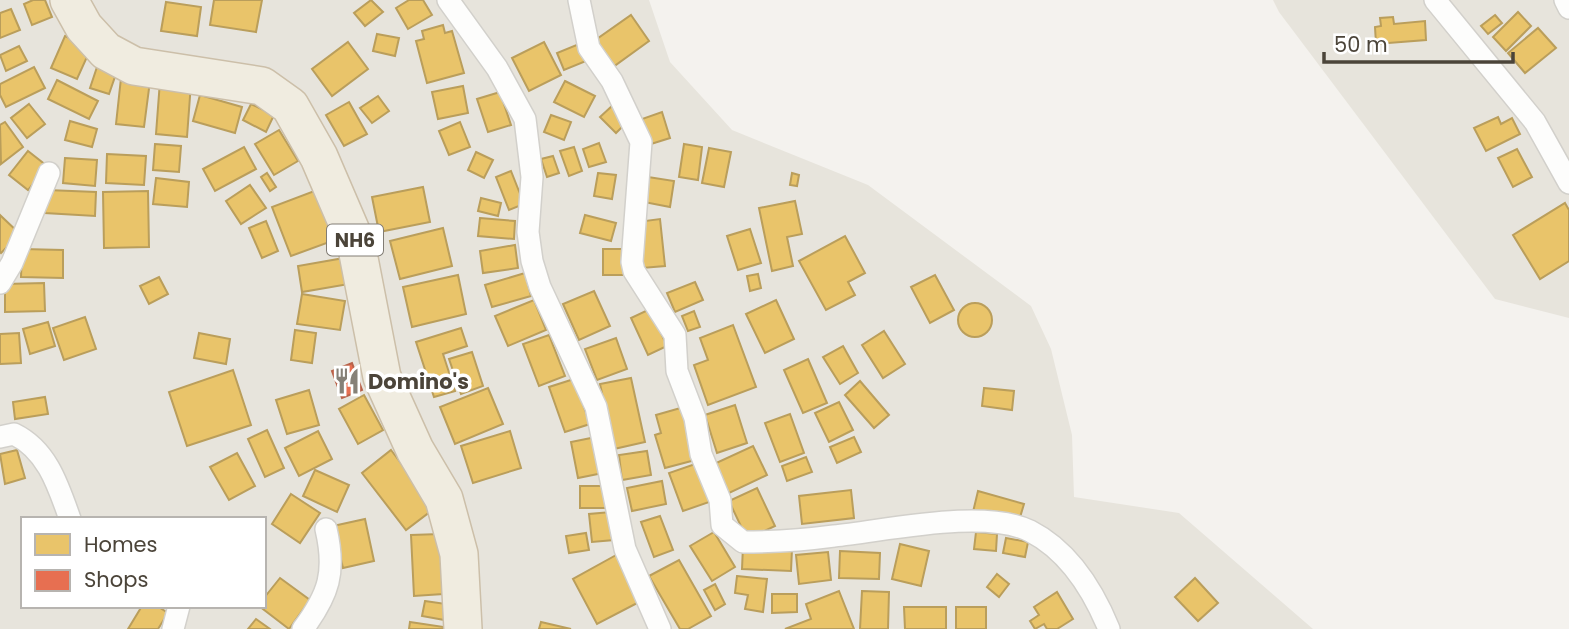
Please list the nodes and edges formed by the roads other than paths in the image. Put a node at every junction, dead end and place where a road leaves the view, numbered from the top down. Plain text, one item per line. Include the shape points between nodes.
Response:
1 (69, 0) edge
2 (448, 0) edge
3 (579, 0) edge
4 (1435, 0) edge
5 (1565, 0) edge
6 (1569, 8) edge
7 (49, 173) dead end
8 (1569, 183) edge
9 (0, 283) edge
10 (0, 437) edge
11 (69, 517) edge
12 (326, 529) dead end
13 (179, 608) edge
14 (173, 629) edge
15 (303, 629) edge
16 (463, 629) edge
17 (660, 629) edge
18 (1109, 629) edge

1 - 16 highway, NH6 via 84,27 106,51 134,66 262,86 290,107 319,157 356,243 382,377 415,450 444,499 459,554
2 - 17 street via 497,68 525,119 532,177 528,232 532,261 596,407 625,549
3 - 18 street via 589,48 612,81 641,142 632,262 676,335 677,371 720,500 722,525 743,542 978,522 1029,531 1079,573 1096,597
4 - 8 street via 1535,121
5 - 6 street
7 - 9 street
10 - 11 street via 13,434 32,443 52,474
12 - 15 street via 333,557 330,581
13 - 14 street

